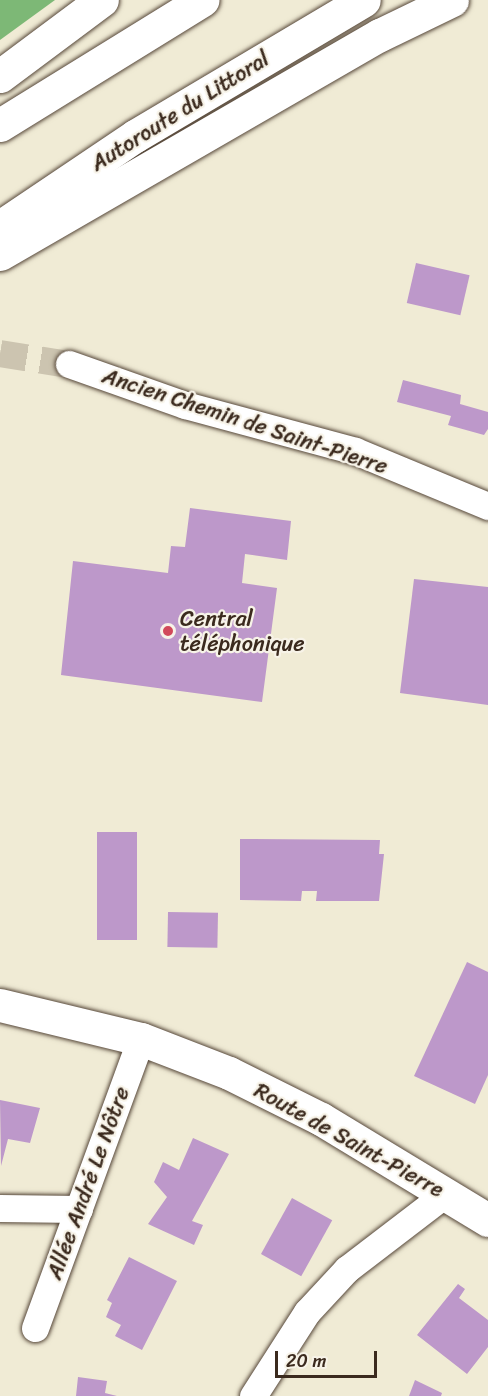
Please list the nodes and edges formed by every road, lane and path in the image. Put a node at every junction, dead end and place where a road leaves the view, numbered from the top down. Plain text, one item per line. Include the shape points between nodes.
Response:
1 (102, 0) edge
2 (202, 0) edge
3 (364, 0) edge
4 (452, 0) edge
5 (0, 76) edge
6 (0, 125) edge
7 (0, 227) edge
8 (0, 254) edge
9 (69, 364) tunnel mouth
10 (488, 506) edge
11 (0, 1005) edge
12 (141, 1039) junction
13 (446, 1194) junction
14 (0, 1208) edge
15 (79, 1209) junction
16 (488, 1220) edge
17 (35, 1328) dead end
18 (254, 1396) edge

1 - 5 main road
2 - 6 main road
3 - 7 main road, Autoroute du Littoral via 135,136
4 - 8 main road via 380,35
9 - 10 street, Ancien Chemin de Saint-Pierre via 185,405 355,451
11 - 12 main road, Route de Saint-Pierre
12 - 13 main road, Route de Saint-Pierre via 321,1119
12 - 15 street, Allée André Le Nôtre
13 - 16 main road, Route de Saint-Pierre
13 - 18 street via 347,1269 307,1312
14 - 15 street
15 - 17 street, Allée André Le Nôtre

